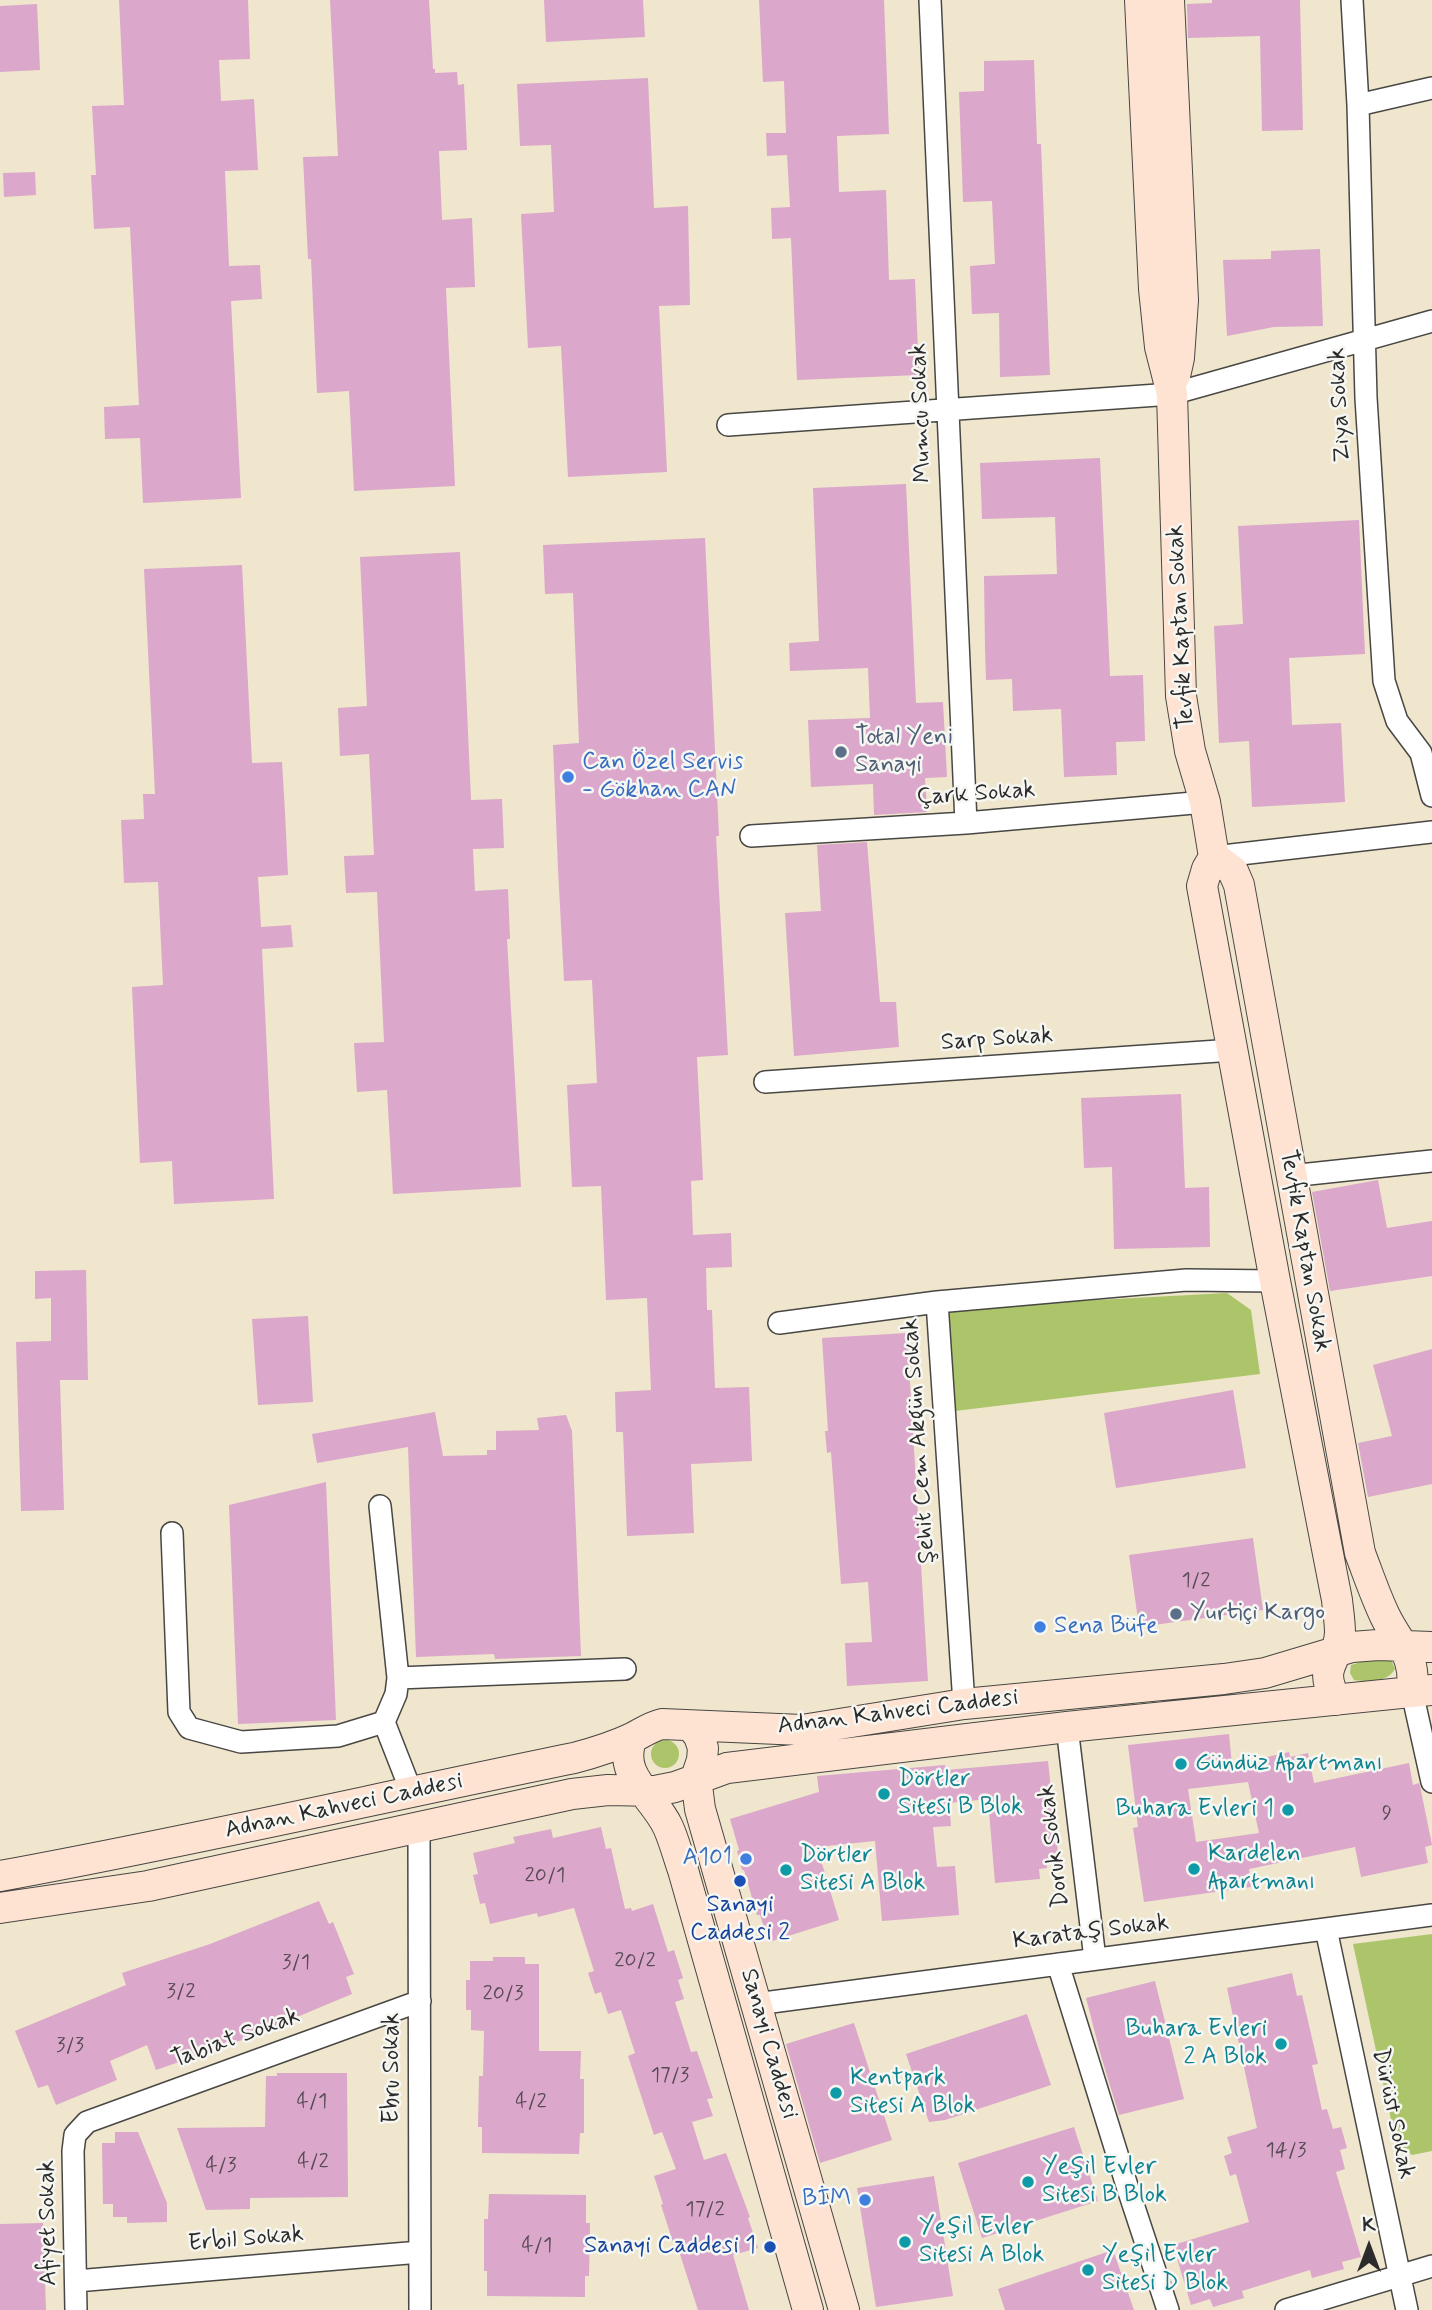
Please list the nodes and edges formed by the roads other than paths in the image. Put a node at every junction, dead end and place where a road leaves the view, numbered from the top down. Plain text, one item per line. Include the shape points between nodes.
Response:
1 (930, 0) edge
2 (1140, 0) edge
3 (1169, 0) edge
4 (1352, 0) edge
5 (1432, 88) edge
6 (1358, 105) junction
7 (1432, 321) edge
8 (1364, 341) junction
9 (1172, 394) junction
10 (948, 409) junction
11 (728, 425) dead end
12 (1426, 746) edge
13 (1432, 796) edge
14 (1205, 802) junction
15 (966, 823) junction
16 (1432, 832) edge
17 (751, 836) dead end
18 (1214, 857) junction
19 (1233, 1050) junction
20 (765, 1082) dead end
21 (1432, 1161) edge
22 (1290, 1176) junction
23 (1275, 1280) junction
24 (937, 1302) junction
25 (779, 1323) dead end
26 (380, 1506) dead end
27 (172, 1533) dead end
28 (1418, 1647) edge
29 (1337, 1650) junction
30 (625, 1669) dead end
31 (398, 1678) junction
32 (1422, 1691) edge
33 (1336, 1700) junction
34 (964, 1704) junction
35 (384, 1722) junction
36 (691, 1726) junction
37 (1067, 1727) junction
38 (632, 1738) junction
39 (696, 1778) junction
40 (1432, 1782) edge
41 (643, 1789) junction
42 (411, 1791) junction
43 (419, 1826) junction
44 (0, 1876) edge
45 (0, 1908) edge
46 (1432, 1915) edge
47 (1326, 1929) junction
48 (1095, 1959) junction
49 (1058, 1964) junction
50 (419, 2001) junction
51 (756, 2004) junction
52 (75, 2135) joint
53 (420, 2252) junction
54 (1432, 2266) edge
55 (1399, 2276) junction
56 (76, 2281) junction
57 (76, 2310) edge
58 (420, 2310) edge
59 (808, 2310) edge
60 (844, 2310) edge
61 (1168, 2310) edge
62 (1286, 2310) edge
63 (1407, 2310) edge

1 - 10 street, Mumcu Sokak
2 - 9 main road, Tevfik Kaptan Sokak via 1154,289 1160,347
3 - 9 main road, Tevfik Kaptan Sokak via 1183,300
4 - 6 street, Ziya Sokak
5 - 6 street
6 - 8 street, Ziya Sokak
7 - 8 street
8 - 9 street
8 - 12 street, Ziya Sokak via 1384,681 1397,721
9 - 10 street
9 - 14 main road, Tevfik Kaptan Sokak via 1181,696
10 - 11 street
10 - 15 street, Mumcu Sokak
12 - 13 street, Ziya Sokak
14 - 15 street, Çark Sokak
14 - 18 main road, Tevfik Kaptan Sokak
15 - 17 street, Çark Sokak
16 - 18 street
18 - 19 main road, Tevfik Kaptan Sokak via 1202,886
18 - 22 main road, Tevfik Kaptan Sokak via 1233,871 1239,885
19 - 20 street, Sarp Sokak
19 - 23 main road, Tevfik Kaptan Sokak
21 - 22 street
22 - 28 main road, Tevfik Kaptan Sokak via 1360,1553 1387,1620
23 - 24 street, Şehit Cem Akgün Sokak via 1186,1280
23 - 29 main road, Tevfik Kaptan Sokak via 1337,1600
24 - 25 street
24 - 34 street, Şehit Cem Akgün Sokak
26 - 31 street
27 - 35 street via 179,1712 189,1728 241,1742 338,1736
28 - 29 main road, Adnan Kahveci Caddesi
28 - 32 main road, Tevfik Kaptan Sokak via 1412,1662
29 - 33 main road, Tevfik Kaptan Sokak via 1327,1678
29 - 34 main road, Adnan Kahveci Caddesi via 1295,1665 1237,1677
30 - 31 street
31 - 35 street
32 - 33 main road, Adnan Kahveci Caddesi
32 - 40 street
33 - 37 main road, Adnan Kahveci Caddesi
34 - 36 main road, Adnan Kahveci Caddesi via 802,1730
35 - 42 street
36 - 38 main road, Adnan Kahveci Caddesi via 662,1724
36 - 39 main road via 703,1748
37 - 39 main road, Adnan Kahveci Caddesi via 727,1768
37 - 48 street, Doruk Sokak
38 - 41 main road via 627,1750 629,1767
38 - 42 main road, Adnan Kahveci Caddesi via 573,1758
39 - 41 main road, Adnan Kahveci Caddesi via 675,1787
39 - 51 main road, Sanayi Caddesi via 700,1810
41 - 43 main road, Adnan Kahveci Caddesi via 572,1794
41 - 59 main road, Sanayi Caddesi via 668,1825 683,1870
42 - 44 main road, Adnan Kahveci Caddesi
43 - 45 main road, Adnan Kahveci Caddesi via 148,1886
43 - 50 street, Ebru Sokak
46 - 47 street, Karataş Sokak
47 - 48 street, Karataş Sokak
47 - 55 street, Dürüst Sokak
48 - 49 street, Karataş Sokak
49 - 51 street, Karataş Sokak
49 - 61 street
50 - 52 street, Tabiat Sokak via 107,2113 87,2122
50 - 53 street, Ebru Sokak
51 - 60 main road, Sanayi Caddesi
52 - 56 street, Afiyet Sokak
53 - 56 street, Erbil Sokak
53 - 58 street, Ebru Sokak
54 - 55 street
55 - 62 street
55 - 63 street, Dürüst Sokak
56 - 57 street, Afiyet Sokak

